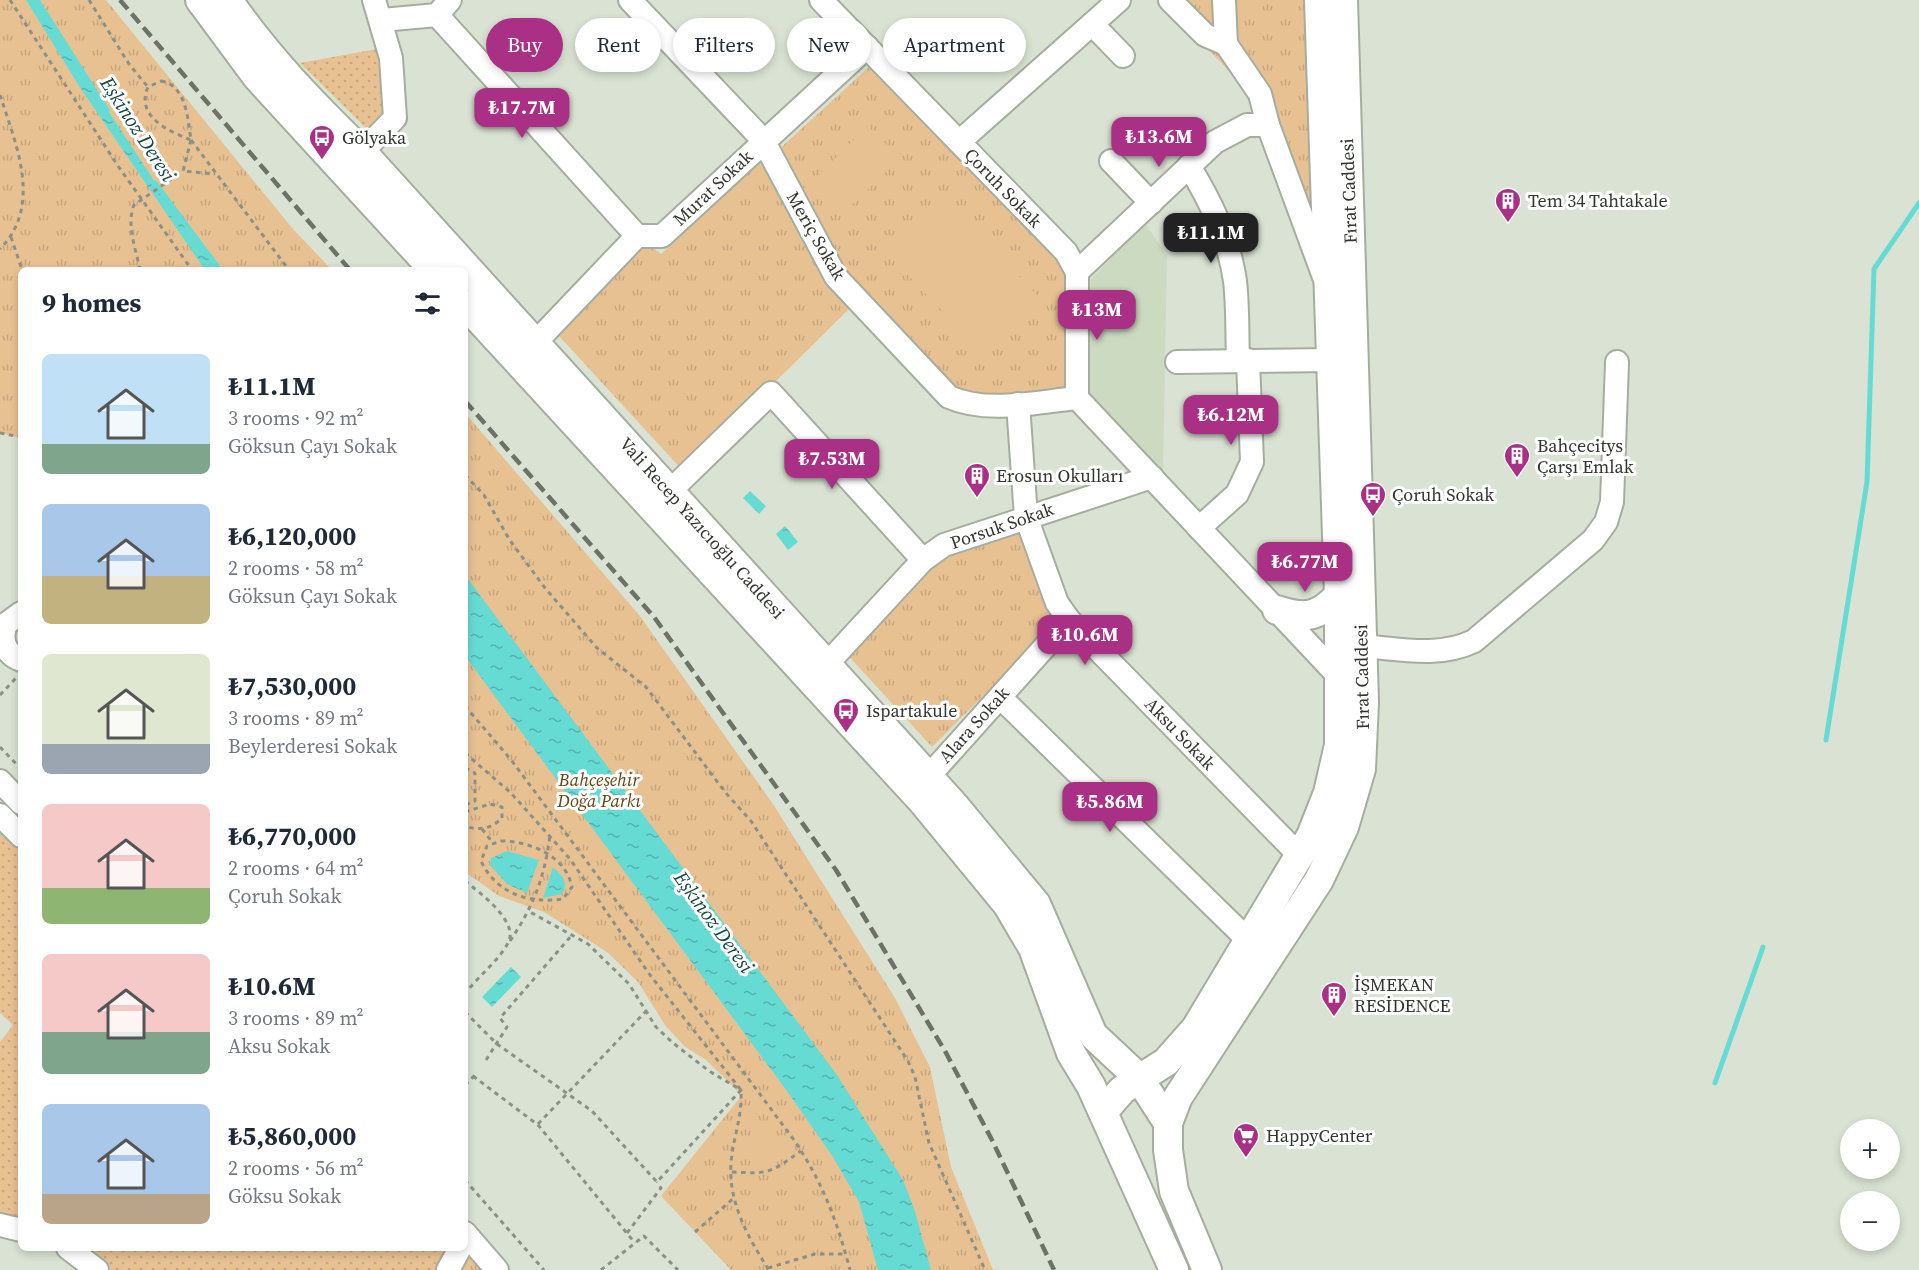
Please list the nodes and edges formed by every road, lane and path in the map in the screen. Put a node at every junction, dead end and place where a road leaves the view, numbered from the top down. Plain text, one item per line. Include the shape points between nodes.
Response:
1 (10, 0) edge
2 (89, 0) edge
3 (200, 0) edge
4 (228, 0) edge
5 (630, 0) edge
6 (1119, 0) edge
7 (1170, 0) edge
8 (1224, 0) edge
9 (1319, 0) edge
10 (1343, 0) edge
11 (825, 1) edge
12 (444, 7) edge
13 (378, 10) edge
14 (841, 18) edge
15 (1092, 24) junction
16 (1226, 44) junction
17 (871, 51) edge
18 (1124, 56) dead end
19 (839, 72) edge
20 (147, 87) junction
21 (0, 95) edge
22 (1268, 125) junction
23 (191, 140) junction
24 (764, 140) junction
25 (959, 142) junction
26 (362, 152) junction
27 (1111, 161) dead end
28 (1189, 166) junction
29 (183, 171) junction
30 (216, 174) junction
31 (141, 199) junction
32 (1151, 203) junction
33 (637, 236) junction
34 (11, 237) junction
35 (0, 248) edge
36 (21, 267) edge
37 (140, 267) edge
38 (190, 267) edge
39 (287, 267) edge
40 (431, 267) edge
41 (465, 267) edge
42 (468, 270) edge
43 (1077, 272) junction
44 (1328, 288) junction
45 (468, 307) edge
46 (534, 344) junction
47 (1243, 360) junction
48 (1331, 360) junction
49 (1177, 362) dead end
50 (1617, 362) dead end
51 (1077, 398) junction
52 (1018, 404) junction
53 (0, 433) edge
54 (18, 436) edge
55 (1152, 477) junction
56 (468, 478) edge
57 (669, 492) junction
58 (1026, 517) junction
59 (1199, 528) junction
60 (923, 560) junction
61 (1339, 595) junction
62 (1277, 610) junction
63 (10, 611) edge
64 (1069, 620) junction
65 (1362, 646) junction
66 (10, 659) edge
67 (826, 665) junction
68 (1339, 676) junction
69 (18, 679) edge
70 (0, 695) edge
71 (1000, 697) junction
72 (1364, 702) junction
73 (468, 710) edge
74 (0, 747) edge
75 (468, 755) edge
76 (476, 761) junction
77 (18, 766) edge
78 (470, 769) joint
79 (928, 777) junction
80 (0, 782) edge
81 (18, 800) edge
82 (469, 806) edge
83 (0, 815) edge
84 (468, 827) edge
85 (482, 829) junction
86 (18, 833) edge
87 (549, 835) junction
88 (493, 843) junction
89 (548, 853) junction
90 (1298, 854) junction
91 (468, 884) edge
92 (534, 901) junction
93 (530, 912) junction
94 (572, 934) junction
95 (1249, 941) junction
96 (509, 942) junction
97 (468, 990) edge
98 (646, 1010) junction
99 (468, 1015) edge
100 (497, 1044) junction
101 (486, 1060) dead end
102 (1139, 1078) junction
103 (468, 1082) edge
104 (741, 1090) junction
105 (567, 1095) junction
106 (1103, 1112) junction
107 (1167, 1123) junction
108 (538, 1125) junction
109 (1168, 1150) junction
110 (801, 1151) junction
111 (732, 1172) junction
112 (1130, 1172) junction
113 (657, 1182) junction
114 (468, 1183) edge
115 (735, 1197) junction
116 (0, 1225) edge
117 (18, 1229) edge
118 (694, 1232) dead end
119 (627, 1234) junction
120 (468, 1243) edge
121 (635, 1243) junction
122 (72, 1251) edge
123 (458, 1251) edge
124 (846, 1254) junction
125 (777, 1265) junction
126 (769, 1269) edge
127 (98, 1270) edge
128 (448, 1270) edge
129 (497, 1270) edge
130 (544, 1270) edge
131 (601, 1270) edge
132 (678, 1270) edge
133 (781, 1270) edge
134 (850, 1270) edge
135 (985, 1270) edge
136 (1174, 1270) edge
137 (1207, 1270) edge

1 - 31 path
2 - 20 path
3 - 40 main road via 256,77
4 - 26 main road, Vali Recep Yazıcıoğlu Caddesi via 259,44
5 - 24 street, Meriç Sokak
6 - 15 street
7 - 16 street via 1205,35
8 - 16 street
9 - 44 main road, Fırat Caddesi
10 - 65 main road, Fırat Caddesi
11 - 14 street, Çoruh Sokak
12 - 13 street
12 - 33 street
13 - 26 street via 391,58 395,118
15 - 18 street
15 - 25 street
16 - 22 street via 1260,94
17 - 25 street, Çoruh Sokak
19 - 24 street, Murat Sokak
20 - 23 path via 146,111 163,126
20 - 23 path via 169,82 180,93
21 - 34 path via 22,163 24,197
22 - 28 street via 1247,125 1215,142
22 - 44 street
23 - 29 path
23 - 30 path
24 - 33 street, Murat Sokak via 662,236
24 - 52 street, Meriç Sokak via 836,277 949,397 967,405
25 - 43 street, Çoruh Sokak via 1065,252
26 - 41 main road, Vali Recep Yazıcıoğlu Caddesi
27 - 32 street
28 - 32 street
28 - 47 street via 1213,206 1230,256
29 - 30 path
29 - 31 path
30 - 39 path
31 - 37 path via 131,214
31 - 38 path
32 - 43 street
33 - 46 street
34 - 35 path
34 - 36 path
42 - 46 main road, Vali Recep Yazıcıoğlu Caddesi
43 - 51 street
44 - 48 main road, Fırat Caddesi
45 - 106 main road, Vali Recep Yazıcıoğlu Caddesi via 922,802 1007,904 1034,948 1071,1053
46 - 57 main road, Vali Recep Yazıcıoğlu Caddesi
47 - 48 street
47 - 49 street
47 - 59 street via 1252,462 1237,494
48 - 61 main road, Fırat Caddesi
50 - 65 street via 1611,502 1606,522 1593,540 1464,646 1441,652
51 - 52 street, Meriç Sokak
51 - 55 street
52 - 58 street, Aksu Sokak
53 - 54 path
55 - 58 street, Porsuk Sokak
55 - 59 street
56 - 135 path via 484,495 509,539 545,588 597,648 645,687 776,856 908,1061 929,1143
57 - 60 street via 771,393
57 - 67 main road, Vali Recep Yazıcıoğlu Caddesi
58 - 60 street, Porsuk Sokak via 944,545
58 - 64 street, Aksu Sokak via 1057,603
59 - 62 street
60 - 67 street, Porsuk Sokak
61 - 62 main road via 1312,615 1299,617
61 - 68 main road, Fırat Caddesi
62 - 68 street
63 - 66 street via 3,632
64 - 71 street, Alara Sokak
64 - 90 street, Aksu Sokak
65 - 72 main road, Fırat Caddesi
67 - 79 main road, Vali Recep Yazıcıoğlu Caddesi
68 - 72 street
68 - 90 main road, Fırat Caddesi via 1339,745 1328,794 1311,836
69 - 70 path
71 - 79 street, Alara Sokak
71 - 95 street
72 - 107 main road, Fırat Caddesi via 1361,769 1344,826 1319,880 1178,1097
73 - 110 path via 512,761
74 - 77 path
75 - 76 path
76 - 78 path
76 - 87 path
78 - 82 path via 475,773 477,788 476,801
79 - 102 main road, Vali Recep Yazıcıoğlu Caddesi via 1036,904 1093,1035
80 - 81 street
82 - 85 path via 502,807 502,818
83 - 86 street
84 - 85 path
85 - 88 path
87 - 89 path
87 - 104 path via 590,885 650,975
88 - 89 path via 508,841
88 - 92 path via 482,856 485,870 506,891
89 - 92 path
89 - 92 path via 570,876 572,887 562,899
90 - 95 main road, Fırat Caddesi
91 - 96 path via 503,915 510,931
92 - 93 path
93 - 94 path
93 - 96 path
94 - 98 path via 588,944 628,984
94 - 100 path via 500,1018 507,1027
95 - 102 main road, Fırat Caddesi via 1196,1028 1166,1062
96 - 97 path
98 - 104 path via 656,1027 673,1043
98 - 105 path
99 - 100 path
100 - 101 path
100 - 105 path
102 - 106 main road, Fırat Caddesi
102 - 107 main road, Vali Recep Yazıcıoğlu Caddesi
103 - 108 path via 474,1075
104 - 111 path via 742,1114
104 - 113 path
105 - 108 path
105 - 113 path via 592,1111
106 - 112 main road, Vali Recep Yazıcıoğlu Caddesi
107 - 109 main road
108 - 119 path
109 - 112 main road via 1156,1168 1146,1174
109 - 137 main road via 1173,1191
110 - 111 path via 768,1172
110 - 124 path via 819,1179
111 - 115 path
112 - 136 main road
113 - 119 path via 662,1188
114 - 130 path
115 - 118 path
115 - 126 path via 743,1227
116 - 117 street
119 - 121 path
120 - 129 street
121 - 131 path
121 - 132 path via 644,1236
122 - 127 street
123 - 128 street
124 - 125 path via 814,1254
124 - 134 path
125 - 126 path
125 - 133 path

